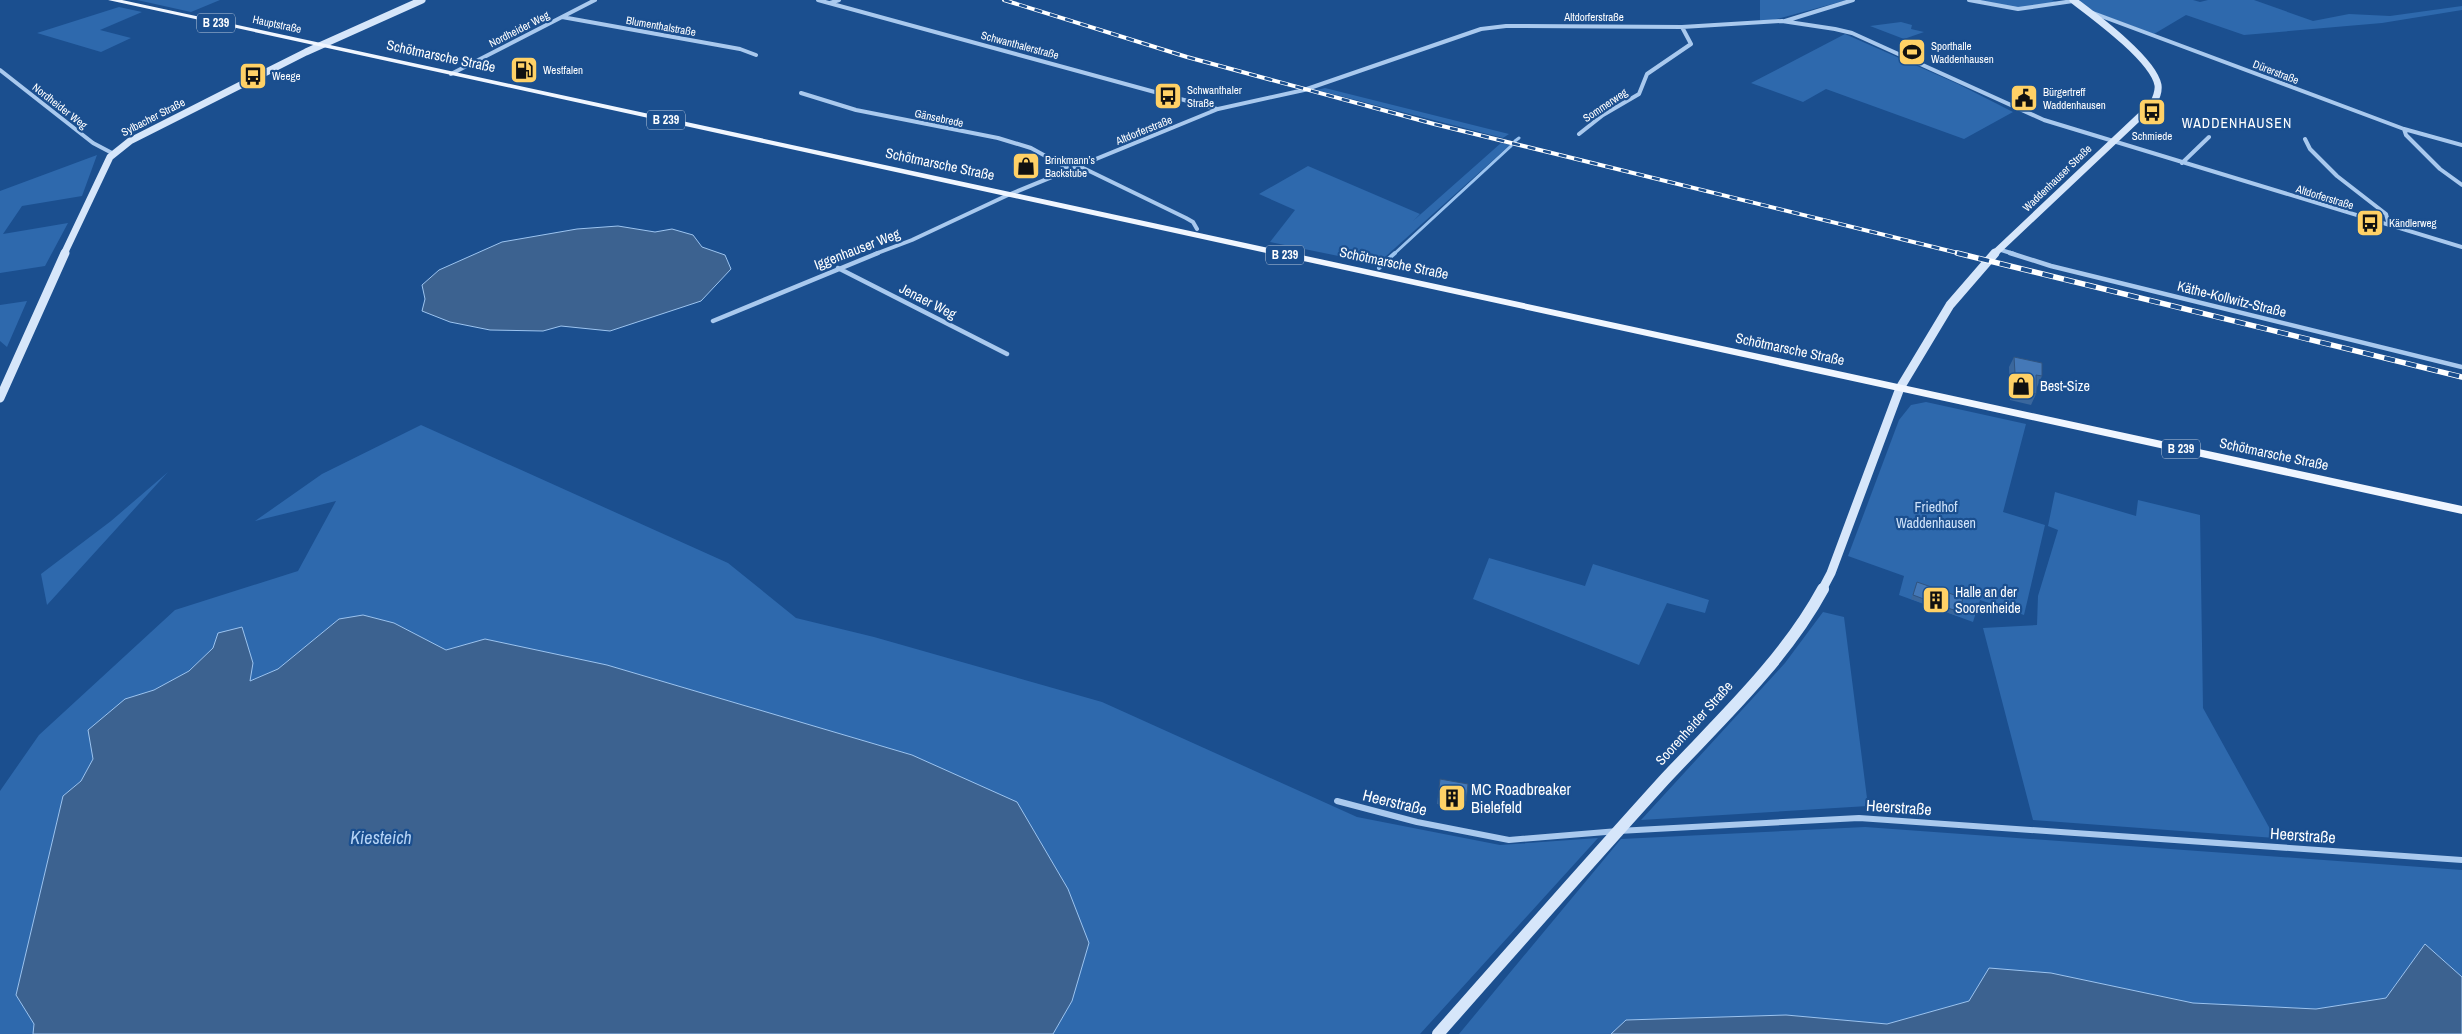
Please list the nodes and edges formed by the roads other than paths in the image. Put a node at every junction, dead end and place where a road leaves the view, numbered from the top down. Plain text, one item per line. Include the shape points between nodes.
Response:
1 (112, 0) edge
2 (422, 0) edge
3 (595, 0) edge
4 (818, 0) edge
5 (839, 0) edge
6 (1853, 0) edge
7 (1968, 0) edge
8 (2073, 0) edge
9 (830, 3) junction
10 (2085, 10) junction
11 (562, 17) junction
12 (1782, 21) junction
13 (1682, 27) junction
14 (320, 45) junction
15 (756, 55) dead end
16 (0, 70) edge
17 (451, 74) junction
18 (801, 93) dead end
19 (1218, 109) junction
20 (2404, 129) junction
21 (1579, 134) dead end
22 (2209, 137) dead end
23 (2305, 139) dead end
24 (2111, 142) junction
25 (2462, 145) edge
26 (112, 153) junction
27 (2182, 163) junction
28 (1079, 166) junction
29 (1070, 169) junction
30 (2462, 185) edge
31 (1008, 194) junction
32 (2389, 225) junction
33 (1197, 229) dead end
34 (2462, 247) edge
35 (1998, 249) junction
36 (838, 268) junction
37 (713, 321) dead end
38 (1007, 354) dead end
39 (2462, 367) edge
40 (1900, 388) junction
41 (0, 398) edge
42 (2462, 510) edge
43 (1337, 802) dead end
44 (1618, 831) junction
45 (2462, 860) edge
46 (1438, 1034) edge

1 - 14 main road, Hauptstraße / B 239
2 - 14 main road, Sylbacher Straße
3 - 11 street, Nordheider Weg
4 - 9 street, Schwanthalerstraße
5 - 9 street
6 - 12 street
7 - 8 street via 2006,9
8 - 10 main road, Waddenhauser Straße
9 - 19 street, Schwanthalerstraße
10 - 20 street, Dürerstraße
10 - 24 main road, Waddenhauser Straße via 2119,35 2152,73 2158,85 2153,104
11 - 15 street, Blumenthalstraße via 740,49
11 - 17 street, Nordheider Weg
12 - 13 street, Altdorferstraße
12 - 24 street, Altdorferstraße via 1852,34 2044,120
13 - 19 street, Altdorferstraße via 1492,27 1304,90
13 - 21 street, Sommerweg via 1691,44 1647,74 1639,94
14 - 17 main road, Schötmarsche Straße / B 239
14 - 26 main road, Sylbacher Straße
16 - 26 street, Nordheider Weg via 93,143
17 - 31 main road, Schötmarsche Straße / B 239
18 - 29 street, Gänsebrede via 869,112 1001,139 1027,147
19 - 28 street, Altdorferstraße
20 - 25 street, Dürerstraße
20 - 30 street via 2406,135 2440,169
22 - 27 street
23 - 32 street via 2310,149 2337,176 2386,214
24 - 27 street, Altdorferstraße
24 - 35 main road, Waddenhauser Straße
26 - 41 main road, Sylbacher Straße
27 - 32 street, Altdorferstraße
28 - 29 street, Altdorferstraße
28 - 33 street via 1186,218
29 - 31 street, Altdorferstraße
31 - 36 street, Iggenhauser Weg via 912,240
31 - 40 main road, Schötmarsche Straße / B 239
32 - 34 street, Altdorferstraße
35 - 39 street, Käthe-Kollwitz-Straße via 2051,266
35 - 40 main road, Waddenhauser Straße via 1950,305
36 - 37 street, Iggenhauser Weg
36 - 38 street, Jenaer Weg
40 - 42 main road, Schötmarsche Straße / B 239
40 - 44 main road, Soorenheider Straße via 1838,557 1808,616 1778,656
43 - 44 street, Heerstraße via 1509,840
44 - 45 street, Heerstraße via 1859,818
44 - 46 main road, Soorenheider Straße

